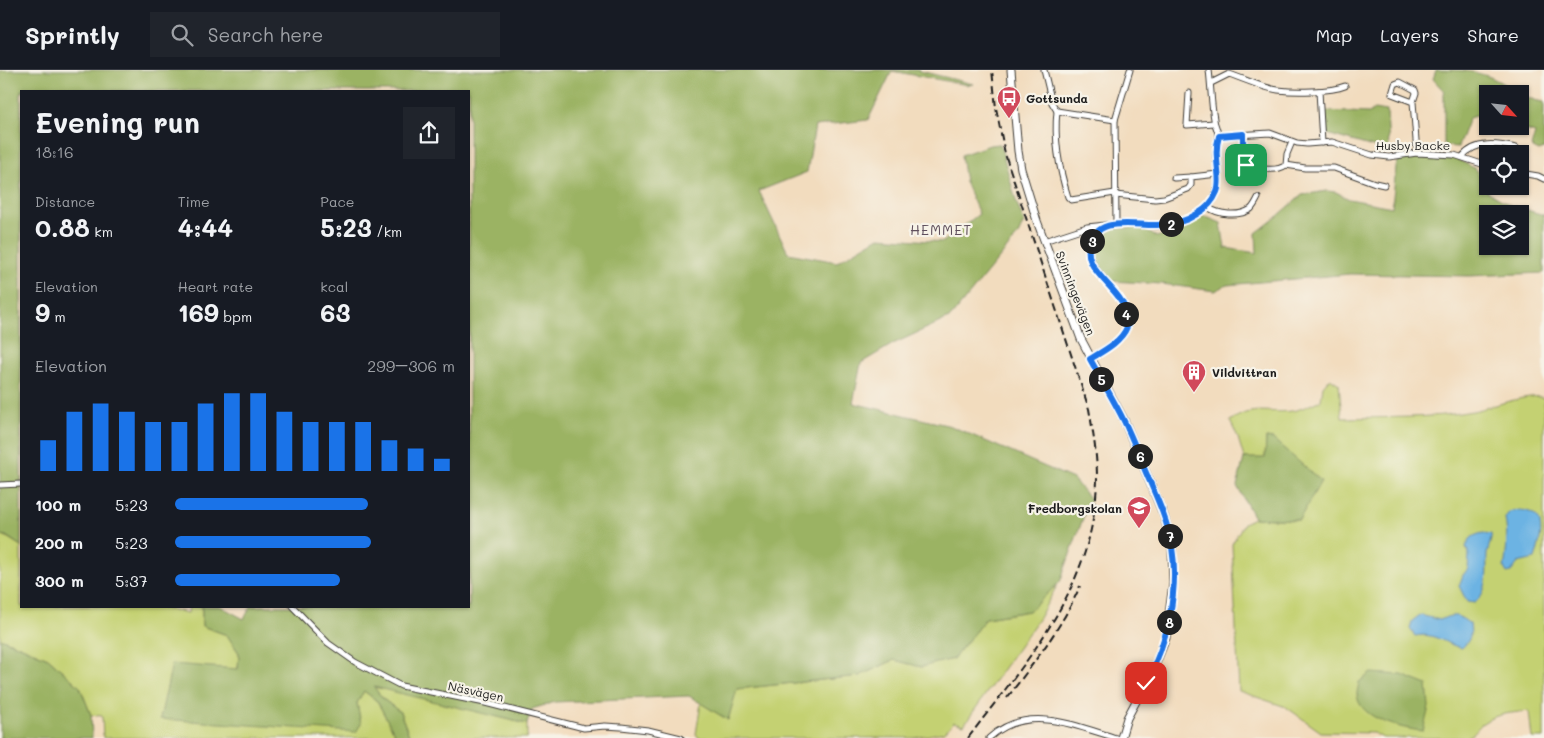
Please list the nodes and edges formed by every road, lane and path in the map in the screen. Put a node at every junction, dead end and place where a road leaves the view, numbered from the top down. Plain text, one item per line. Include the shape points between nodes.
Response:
1 (1011, 70) edge
2 (1044, 70) edge
3 (1130, 70) edge
4 (1210, 70) edge
5 (1211, 83) junction
6 (1345, 86) dead end
7 (1319, 91) junction
8 (1190, 92) dead end
9 (1413, 102) junction
10 (1057, 110) junction
11 (1115, 120) junction
12 (1214, 123) junction
13 (1243, 134) junction
14 (1219, 136) junction
15 (1292, 142) junction
16 (1322, 143) junction
17 (1479, 146) edge
18 (1417, 153) junction
19 (1462, 157) junction
20 (1479, 163) edge
21 (1286, 165) junction
22 (1544, 173) edge
23 (1218, 174) junction
24 (1529, 174) edge
25 (1191, 176) junction
26 (1538, 176) junction
27 (1174, 178) dead end
28 (1544, 179) edge
29 (1384, 184) dead end
30 (1115, 194) junction
31 (1258, 198) dead end
32 (1208, 207) junction
33 (1116, 224) junction
34 (1109, 225) junction
35 (1044, 241) junction
36 (1090, 359) junction
37 (20, 484) edge
38 (0, 485) edge
39 (294, 608) edge
40 (681, 738) edge
41 (989, 738) edge
42 (1116, 738) edge
43 (1121, 738) edge

1 - 35 main road, Svinningevägen via 1018,151
2 - 10 street via 1052,103
3 - 11 street
4 - 5 street
5 - 7 street via 1229,74 1277,90
5 - 12 street
6 - 7 street
7 - 16 street
8 - 12 street via 1188,125
9 - 9 street via 1392,94 1395,84 1400,82 1414,90
9 - 18 street
10 - 11 street
10 - 30 street via 1057,149 1068,197 1071,200
11 - 30 street
12 - 14 street
13 - 14 street, Husby Backe
13 - 15 street, Husby Backe via 1270,133
13 - 21 street via 1243,160 1246,165 1278,169
14 - 23 street
15 - 16 street, Husby Backe
15 - 21 street
16 - 18 street, Husby Backe via 1332,142 1389,157
17 - 19 street, Husby Backe via 1468,150
18 - 19 street, Husby Backe
19 - 20 street, Husby Backe
21 - 29 street via 1334,168
22 - 26 street
23 - 25 street
23 - 32 street via 1217,193
24 - 26 street
25 - 27 street
25 - 30 street via 1190,188 1172,196 1155,199
26 - 28 street
30 - 33 street
31 - 32 street via 1251,209 1237,213 1216,213
32 - 33 street via 1170,224
33 - 34 street
34 - 35 street via 1087,227
34 - 36 street via 1091,241 1089,257 1096,271 1124,304 1127,326 1121,336
35 - 36 main road, Svinningevägen
36 - 43 main road, Svinningevägen via 1124,420 1140,457 1164,516 1173,552 1166,638 1127,718
37 - 38 street
39 - 40 street, Näsvägen via 328,643 355,662 401,686 584,728 621,727
41 - 42 street via 1010,724 1040,718 1074,724

